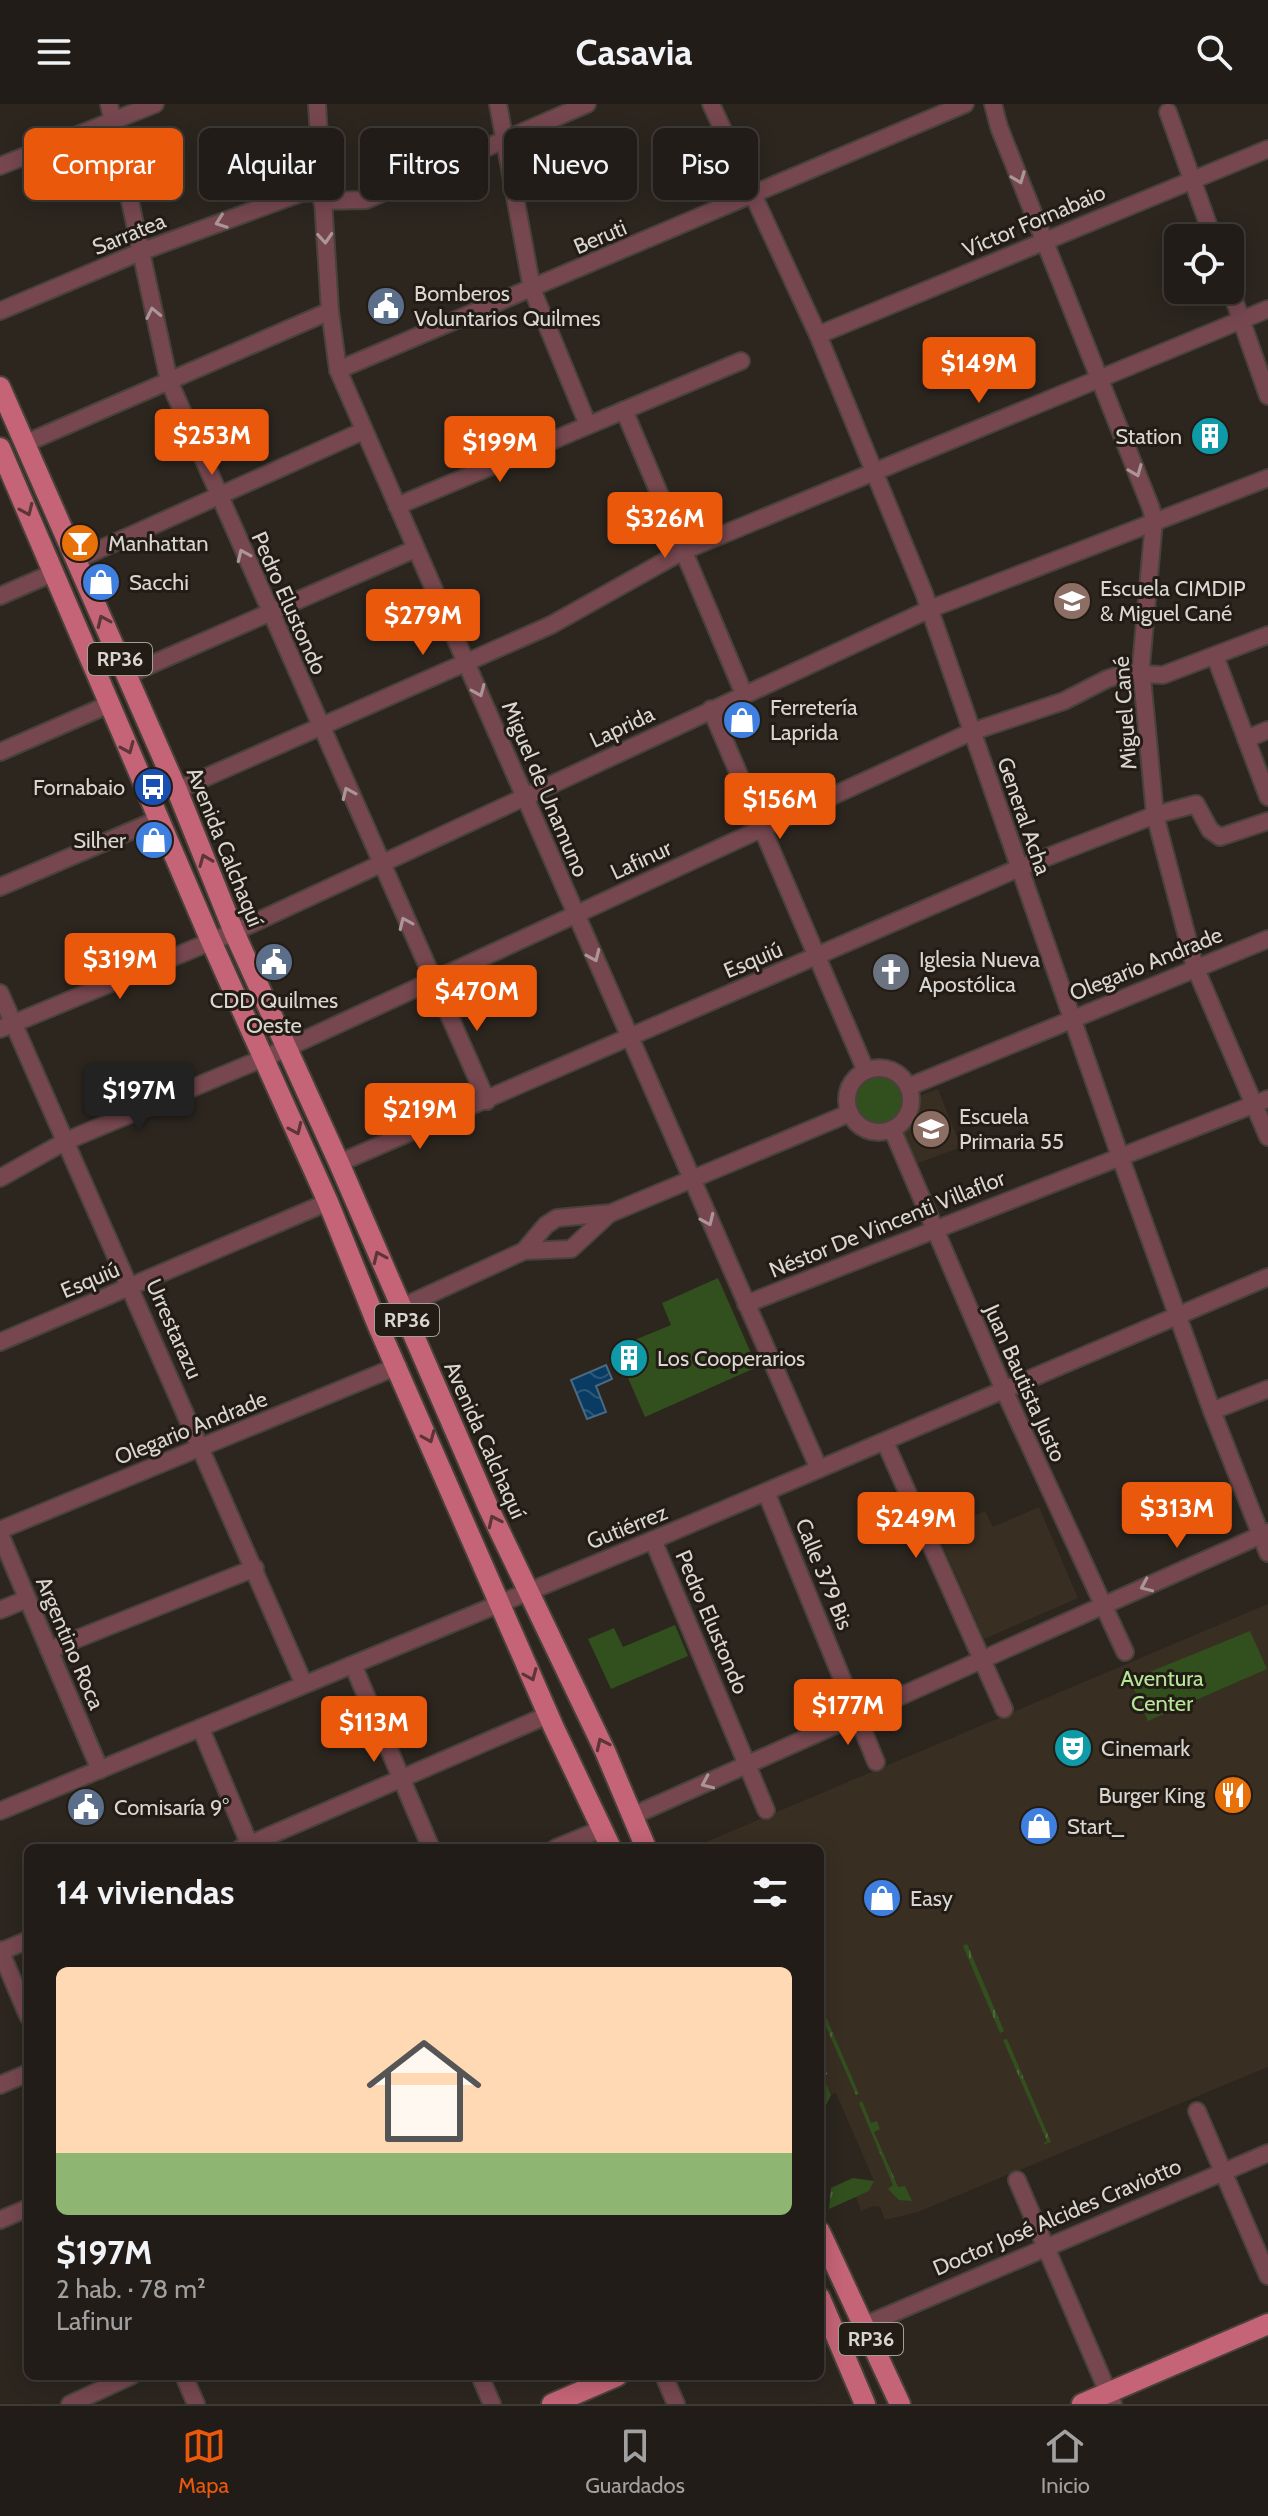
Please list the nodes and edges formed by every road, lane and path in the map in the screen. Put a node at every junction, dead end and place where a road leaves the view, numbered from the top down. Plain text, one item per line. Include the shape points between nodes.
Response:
1 (109, 104) edge
2 (155, 104) edge
3 (317, 104) edge
4 (498, 104) edge
5 (587, 104) edge
6 (711, 104) edge
7 (965, 104) edge
8 (997, 105) edge
9 (1168, 112) dead end
10 (110, 121) junction
11 (318, 128) edge
12 (530, 128) edge
13 (722, 128) edge
14 (504, 139) joint
15 (1268, 149) edge
16 (0, 166) edge
17 (1192, 179) junction
18 (758, 194) edge
19 (344, 198) edge
20 (282, 200) edge
21 (322, 200) edge
22 (515, 200) edge
23 (745, 200) edge
24 (753, 200) edge
25 (1208, 224) edge
26 (1044, 241) junction
27 (140, 252) junction
28 (532, 289) junction
29 (1236, 304) edge
30 (1268, 309) edge
31 (0, 311) edge
32 (330, 311) junction
33 (1241, 320) junction
34 (818, 335) junction
35 (741, 361) dead end
36 (338, 370) junction
37 (1098, 378) junction
38 (169, 381) junction
39 (0, 387) edge
40 (1268, 396) edge
41 (624, 410) junction
42 (588, 425) junction
43 (363, 431) junction
44 (26, 443) junction
45 (1, 455) edge
46 (874, 469) junction
47 (1268, 478) edge
48 (218, 497) junction
49 (397, 506) junction
50 (1154, 521) junction
51 (415, 549) junction
52 (683, 551) junction
53 (76, 560) junction
54 (55, 572) junction
55 (0, 596) edge
56 (930, 609) junction
57 (267, 611) junction
58 (1268, 635) edge
59 (1215, 656) junction
60 (465, 660) junction
61 (127, 675) junction
62 (1141, 675) junction
63 (744, 694) junction
64 (110, 704) junction
65 (711, 709) junction
66 (319, 727) junction
67 (1268, 730) edge
68 (971, 732) junction
69 (1246, 739) junction
70 (0, 752) edge
71 (177, 790) junction
72 (525, 797) junction
73 (1268, 797) edge
74 (1155, 815) junction
75 (159, 819) junction
76 (1268, 821) edge
77 (761, 827) junction
78 (379, 865) junction
79 (1019, 868) junction
80 (0, 887) edge
81 (576, 915) junction
82 (234, 932) junction
83 (1268, 939) edge
84 (211, 941) junction
85 (815, 957) junction
86 (1195, 967) junction
87 (432, 981) junction
88 (0, 993) edge
89 (1071, 1018) junction
90 (7, 1026) edge
91 (629, 1037) junction
92 (288, 1048) junction
93 (264, 1058) junction
94 (866, 1071) junction
95 (908, 1087) junction
96 (1268, 1099) edge
97 (487, 1101) junction
98 (1252, 1105) junction
99 (850, 1113) junction
100 (892, 1129) junction
101 (1268, 1137) edge
102 (66, 1141) junction
103 (1120, 1156) junction
104 (339, 1163) junction
105 (0, 1178) edge
106 (691, 1181) junction
107 (322, 1206) junction
108 (611, 1213) junction
109 (933, 1229) junction
110 (524, 1251) junction
111 (1268, 1277) edge
112 (132, 1286) junction
113 (746, 1304) junction
114 (402, 1307) junction
115 (1180, 1315) junction
116 (0, 1342) edge
117 (398, 1366) junction
118 (1268, 1389) edge
119 (1004, 1390) junction
120 (1212, 1411) junction
121 (885, 1442) junction
122 (202, 1447) junction
123 (819, 1469) junction
124 (766, 1492) junction
125 (0, 1532) edge
126 (1264, 1533) edge
127 (653, 1540) junction
128 (1268, 1553) edge
129 (255, 1568) junction
130 (527, 1591) junction
131 (27, 1599) junction
132 (501, 1603) junction
133 (1101, 1606) junction
134 (0, 1610) edge
135 (49, 1650) junction
136 (1125, 1652) dead end
137 (983, 1661) junction
138 (353, 1665) junction
139 (304, 1684) junction
140 (1004, 1709) dead end
141 (548, 1715) junction
142 (858, 1717) junction
143 (201, 1729) junction
144 (876, 1762) dead end
145 (748, 1765) junction
146 (100, 1770) junction
147 (402, 1780) junction
148 (766, 1810) dead end
149 (0, 1811) edge
150 (632, 1816) junction
151 (596, 1831) junction
152 (246, 1844) edge
153 (254, 1844) edge
154 (429, 1844) edge
155 (565, 1844) edge
156 (607, 1844) edge
157 (644, 1844) edge
158 (24, 1942) edge
159 (0, 1951) edge
160 (24, 2007) edge
161 (24, 2075) edge
162 (0, 2085) edge
163 (1197, 2111) dead end
164 (1268, 2153) edge
165 (1223, 2173) junction
166 (1017, 2180) dead end
167 (24, 2210) edge
168 (0, 2220) edge
169 (824, 2240) edge
170 (1047, 2249) junction
171 (841, 2275) junction
172 (1268, 2276) edge
173 (824, 2284) edge
174 (824, 2307) edge
175 (1268, 2324) edge
176 (865, 2325) junction
177 (848, 2363) junction
178 (122, 2380) edge
179 (186, 2380) edge
180 (482, 2380) edge
181 (608, 2380) edge
182 (666, 2380) edge
183 (1111, 2398) edge
184 (70, 2404) edge
185 (196, 2404) edge
186 (492, 2404) edge
187 (552, 2404) edge
188 (676, 2404) edge
189 (865, 2404) edge
190 (873, 2404) edge
191 (900, 2404) edge
192 (1082, 2404) edge

1 - 10 street, Pedro Elustondo
2 - 10 street
3 - 11 street, Miguel de Unamuno
4 - 14 street
5 - 12 street, Sarratea
6 - 13 street, General Acha
7 - 18 street, Beruti
8 -> 26 street, Miguel Cané
9 - 17 street
10 - 16 street
10 - 27 street, Pedro Elustondo
14 - 19 street, Sarratea via 366,200
15 - 17 street, Víctor Fornabaio
17 - 25 street
17 - 26 street, Víctor Fornabaio
20 -> 27 street, Sarratea
21 -> 32 street, Miguel de Unamuno
22 - 28 street
23 - 28 street, Beruti
24 - 34 street, General Acha
26 - 34 street, Víctor Fornabaio
26 - 37 street, Miguel Cané
27 - 31 street, Sarratea
38 -> 27 street, Pedro Elustondo
28 - 36 street, Beruti
28 - 42 street
29 - 33 street
30 - 33 street
32 - 36 street, Miguel de Unamuno
32 - 38 street
33 - 37 street
33 - 40 street
34 - 46 street, General Acha
35 - 41 street
36 - 43 street, Miguel de Unamuno
37 - 46 street
37 -> 50 street, Miguel Cané
38 - 44 street
38 - 48 street, Pedro Elustondo
39 - 44 main road, Avenida Calchaquí / RP36
41 - 42 street
41 - 52 street
42 - 49 street
43 - 48 street
43 - 49 street, Miguel de Unamuno
44 - 53 main road, Avenida Calchaquí / RP36
45 -> 54 main road, RP36
46 - 52 street
46 - 56 street, General Acha
47 - 50 street, Laprida
48 - 53 street
57 -> 48 street, Pedro Elustondo
49 - 51 street, Miguel de Unamuno
50 - 56 street, Laprida
50 - 62 street, Miguel Cané
51 - 57 street
51 - 60 street, Miguel de Unamuno
52 - 60 street via 551,625
52 - 63 street
61 -> 53 main road, Avenida Calchaquí / RP36
54 - 55 street
54 - 64 main road, RP36
56 - 63 street, Laprida
56 - 68 street, General Acha
57 - 61 street
57 - 66 street, Pedro Elustondo
58 - 59 street, Lafinur
59 - 62 street, Lafinur via 1163,675
59 - 69 street
60 - 66 street
60 -> 72 street, Miguel de Unamuno
61 - 71 main road, Avenida Calchaquí / RP36
62 - 68 street, Lafinur via 1107,679 1064,701
62 - 74 street, Miguel Cané
63 - 65 street, Laprida
64 - 70 street
64 -> 75 main road, RP36
65 - 72 street, Laprida
65 - 77 street
66 - 71 street
78 -> 66 street, Pedro Elustondo
67 - 69 street
68 - 77 street, Lafinur
68 - 79 street, General Acha
69 - 73 street
82 -> 71 main road, Avenida Calchaquí / RP36
72 - 78 street, Laprida
72 - 81 street, Miguel de Unamuno
74 - 76 street, Esquiú via 1187,803 1200,806 1215,836
74 - 79 street, Esquiú
74 - 86 street, Miguel Cané
75 - 80 street
75 - 84 main road, RP36
77 - 81 street, Lafinur
77 - 85 street
78 - 82 street, Laprida
87 -> 78 street, Pedro Elustondo
79 - 85 street, Esquiú
79 - 89 street, General Acha
81 - 87 street, Lafinur
81 -> 91 street, Miguel de Unamuno
82 - 84 street, Laprida
82 - 92 main road, Avenida Calchaquí / RP36
83 - 86 street, Olegario Andrade
84 - 90 street, Laprida
84 - 93 main road, RP36
85 - 91 street, Esquiú
85 - 94 street
86 - 89 street, Olegario Andrade
86 - 98 street, Miguel Cané
87 - 92 street, Lafinur
87 - 97 street, Pedro Elustondo
88 - 90 street, Urrestarazu
89 - 95 street, Olegario Andrade
89 - 103 street, General Acha
90 - 102 street, Urrestarazu
91 - 97 street, Esquiú
91 - 106 street, Miguel de Unamuno
92 - 93 street, Lafinur
92 - 104 main road, Avenida Calchaquí / RP36
93 - 102 street, Lafinur
93 -> 107 main road, RP36
94 - 95 street via 886,1069
94 - 99 street via 851,1084
95 - 100 street via 907,1116
96 - 98 street, Néstor De Vincenti Villaflor
97 - 104 street, Esquiú
98 - 101 street, Miguel Cané
98 - 103 street, Néstor De Vincenti Villaflor
99 - 100 street via 863,1127
99 - 106 street
100 - 109 street, Juan Bautista Justo
102 - 105 street, Lafinur
102 - 112 street, Urrestarazu
103 - 109 street, Néstor De Vincenti Villaflor
103 - 115 street, General Acha
114 -> 104 main road, Avenida Calchaquí / RP36
106 - 108 street
106 -> 113 street, Miguel de Unamuno
107 - 112 street, Esquiú
107 - 117 main road, RP36
108 - 110 street via 571,1249
108 - 110 street via 557,1218
109 - 113 street, Néstor De Vincenti Villaflor
109 - 119 street, Juan Bautista Justo
110 - 114 street
111 - 115 street, Gutiérrez
112 - 116 street, Esquiú
112 - 122 street, Urrestarazu
113 - 123 street, Miguel de Unamuno
130 -> 114 main road, Avenida Calchaquí / RP36
115 - 119 street, Gutiérrez
115 - 120 street, General Acha
117 - 122 street, Olegario Andrade
117 -> 132 main road, RP36
118 - 120 street
119 - 121 street, Gutiérrez
119 - 133 street, Juan Bautista Justo
120 - 126 street, General Acha
121 - 123 street, Gutiérrez
121 - 137 street
122 - 125 street, Olegario Andrade
122 - 129 street, Urrestarazu
123 - 124 street, Gutiérrez
124 - 127 street, Gutiérrez
124 - 142 street, Calle 379 Bis
125 - 131 street, Argentino Roca
126 - 128 street, General Acha
126 -> 133 street
127 - 130 street, Gutiérrez
127 - 145 street, Pedro Elustondo
129 - 135 street
129 - 139 street, Urrestarazu
130 - 132 street, Gutiérrez
150 -> 130 main road, Avenida Calchaquí / RP36
131 - 134 street
131 - 135 street, Argentino Roca
132 - 138 street, Gutiérrez
132 -> 141 main road, RP36
133 - 136 street, Juan Bautista Justo
133 - 137 street
135 - 146 street, Argentino Roca
137 - 140 street
137 - 142 street
138 - 139 street, Gutiérrez
138 - 147 street
139 - 143 street, Gutiérrez
141 - 147 street
141 - 151 main road, RP36
142 - 144 street, Calle 379 Bis
142 - 145 street
143 - 146 street, Gutiérrez
143 - 152 street
145 - 148 street, Pedro Elustondo
145 -> 150 street
146 - 149 street, Gutiérrez
147 - 153 street
147 - 154 street
150 - 157 main road, Avenida Calchaquí / RP36
151 - 155 street
151 - 156 main road, RP36
158 - 159 street
159 - 160 street
161 - 162 street
163 - 165 street
164 - 165 street, Doctor José Alcides Craviotto
165 - 170 street, Doctor José Alcides Craviotto
165 - 172 street
166 - 170 street
167 - 168 street
169 - 171 main road, RP36
170 - 176 street, Doctor José Alcides Craviotto
170 - 183 street
171 - 173 main road
171 - 176 main road, RP36
174 - 177 main road, RP36
175 - 183 main road
176 - 191 main road, RP36
177 - 189 main road, RP36
177 - 190 main road
178 - 184 street
179 - 185 street
180 - 186 street
181 - 187 main road
182 - 188 street
183 - 192 main road

